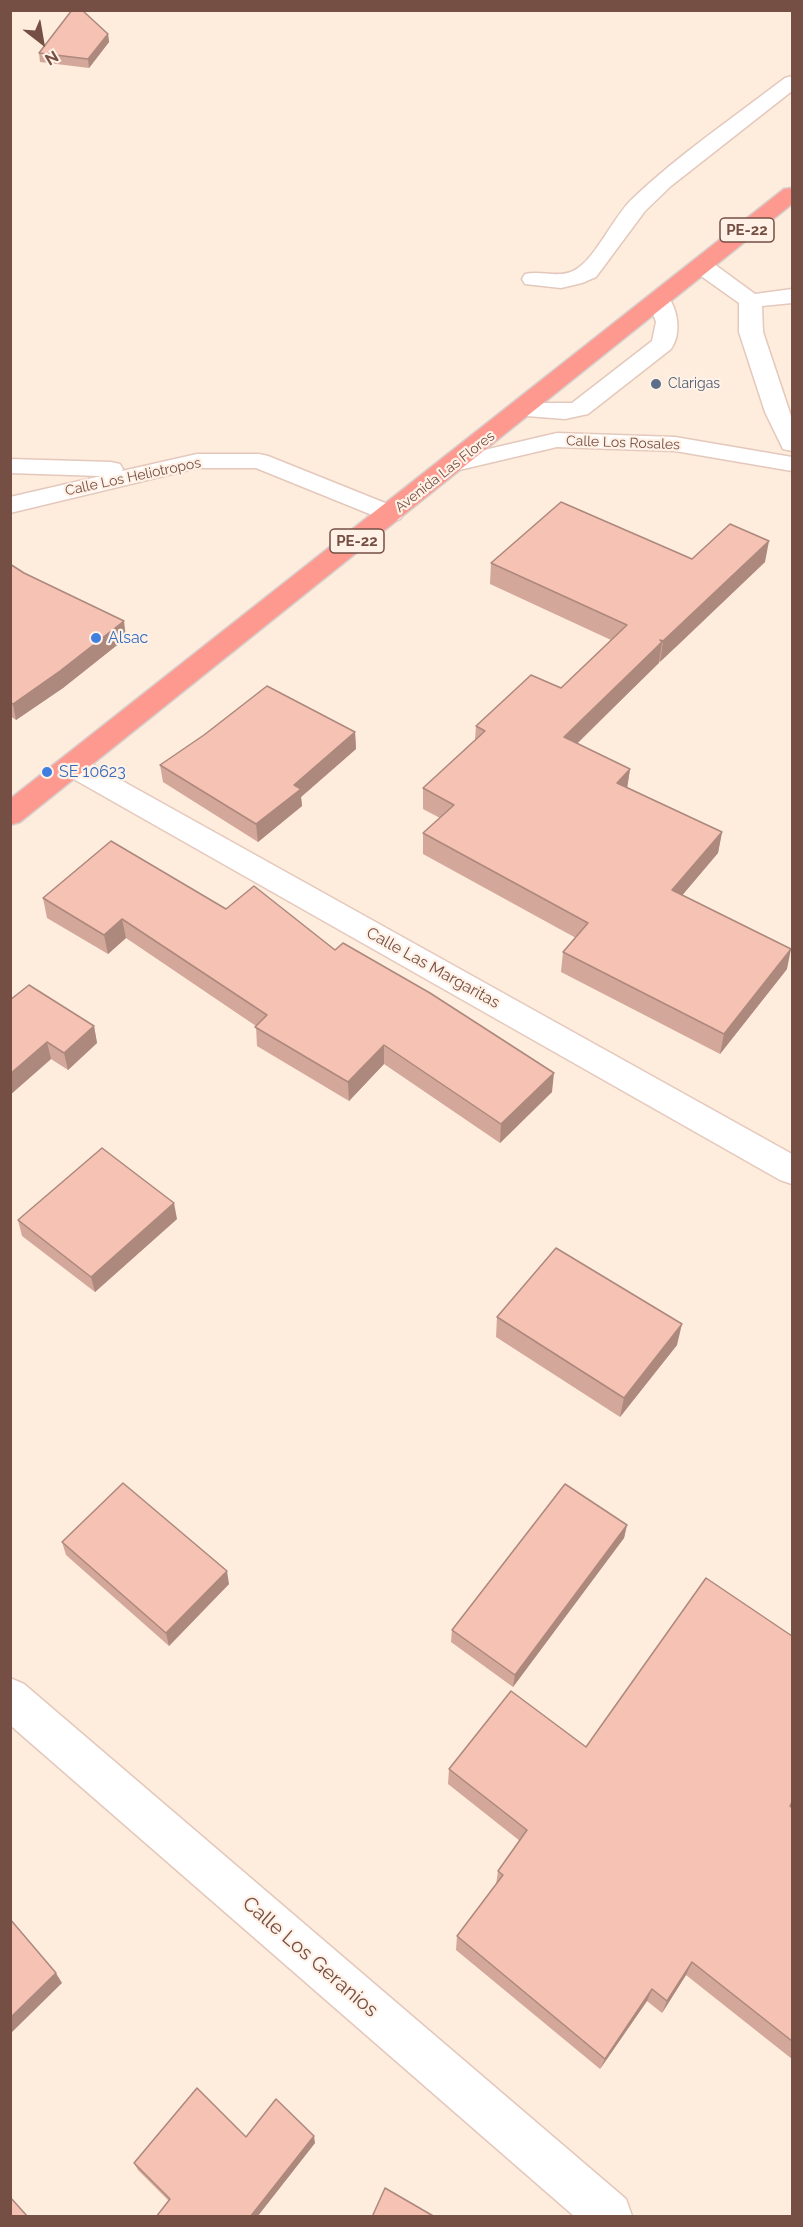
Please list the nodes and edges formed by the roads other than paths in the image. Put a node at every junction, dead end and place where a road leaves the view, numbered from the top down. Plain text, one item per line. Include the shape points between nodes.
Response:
1 (792, 82) edge
2 (792, 194) edge
3 (702, 266) junction
4 (533, 279) dead end
5 (792, 296) edge
6 (659, 300) junction
7 (750, 301) junction
8 (522, 411) junction
9 (792, 444) edge
10 (455, 464) junction
11 (792, 464) edge
12 (10, 466) edge
13 (152, 471) junction
14 (10, 505) edge
15 (391, 514) junction
16 (73, 766) junction
17 (10, 815) edge
18 (792, 1170) edge
19 (10, 1698) edge
20 (609, 2217) edge

1 - 4 street via 637,206 588,272 561,282
2 - 3 highway, Avenida Las Flores / PE-22
3 - 6 highway, Avenida Las Flores / PE-22
3 - 7 street
5 - 7 street
6 - 8 highway, Avenida Las Flores / PE-22
6 - 8 street via 667,333 655,351 580,409
7 - 9 street via 751,332 777,412
8 - 10 highway, Avenida Las Flores / PE-22
10 - 11 street, Calle Los Rosales via 557,440 675,444
10 - 15 highway, Avenida Las Flores / PE-22
12 - 13 street
13 - 14 street, Calle Los Heliotropos
13 - 15 street, Calle Los Heliotropos via 196,461 259,461
15 - 16 highway, Avenida Las Flores / PE-22
16 - 17 highway, Avenida Las Flores / PE-22
16 - 18 street, Calle Las Margaritas
19 - 20 street, Calle Los Geranios

